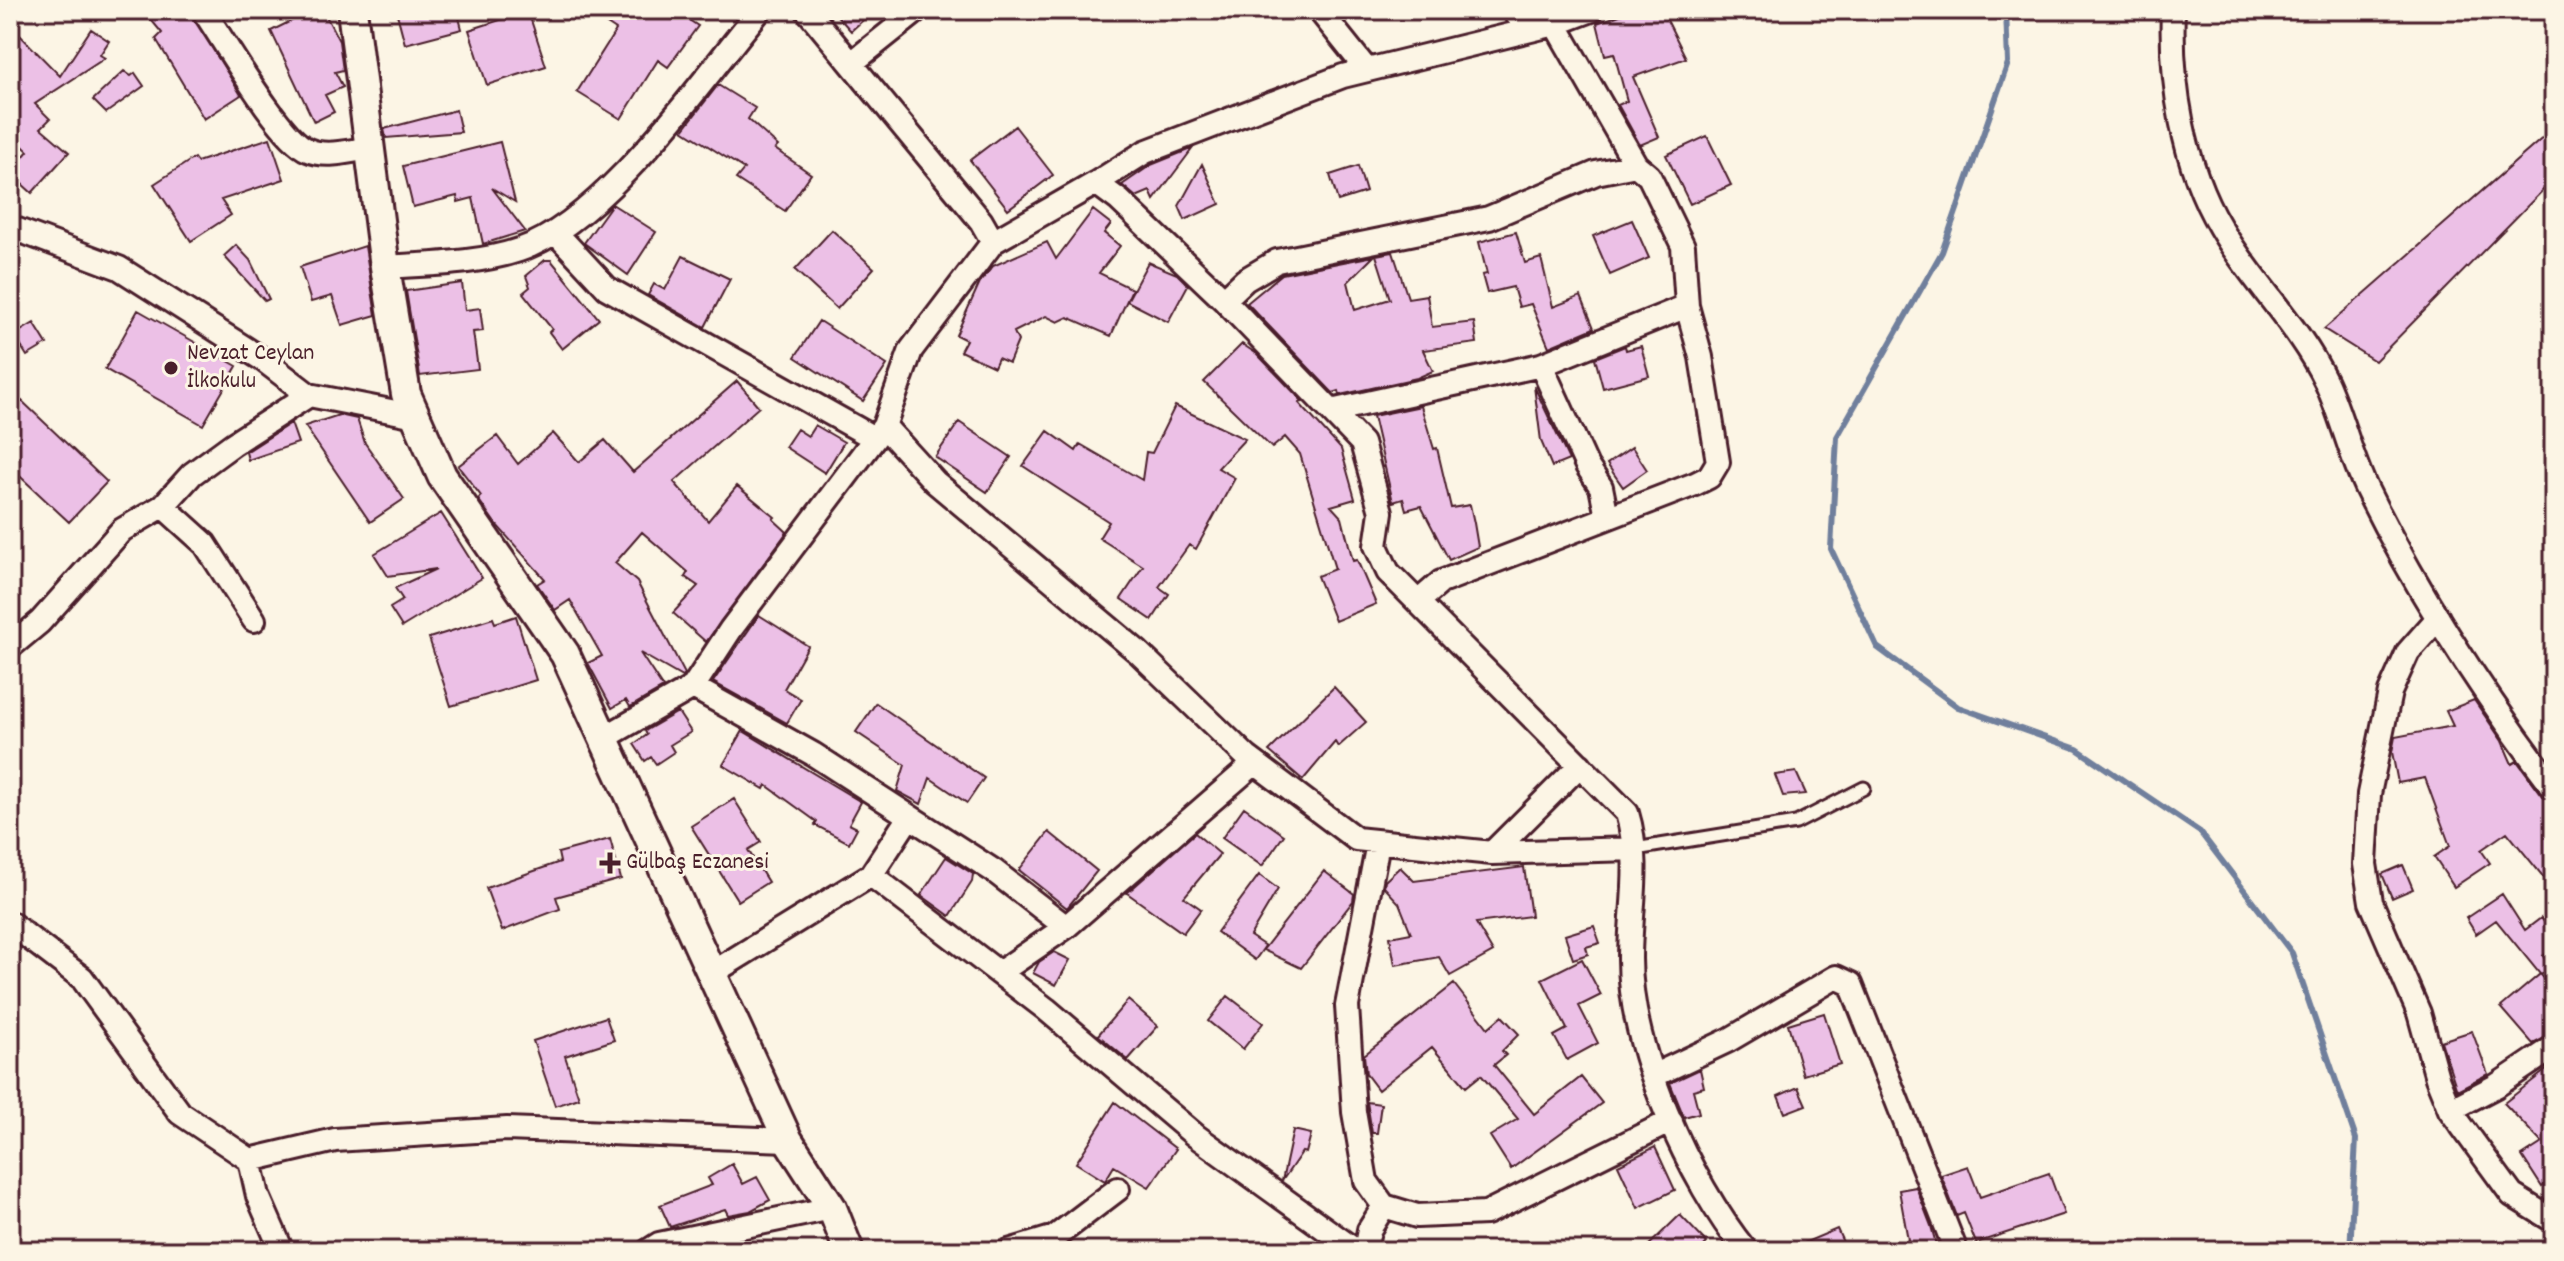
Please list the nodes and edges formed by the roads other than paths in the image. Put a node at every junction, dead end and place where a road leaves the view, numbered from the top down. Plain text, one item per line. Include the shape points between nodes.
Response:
1 (203, 10) edge
2 (352, 10) edge
3 (760, 10) edge
4 (807, 10) edge
5 (918, 10) edge
6 (1319, 10) edge
7 (1513, 10) edge
8 (1592, 10) edge
9 (2174, 10) edge
10 (1555, 24) junction
11 (1529, 30) junction
12 (853, 62) junction
13 (1367, 70) junction
14 (370, 148) junction
15 (1636, 165) junction
16 (1096, 183) junction
17 (10, 227) edge
18 (556, 233) junction
19 (993, 242) junction
20 (385, 267) junction
21 (1224, 300) junction
22 (1687, 306) junction
23 (1541, 365) junction
24 (309, 395) junction
25 (1331, 411) junction
26 (416, 416) junction
27 (879, 432) junction
28 (163, 506) junction
29 (1607, 517) junction
30 (1418, 602) junction
31 (2438, 618) junction
32 (254, 620) dead end
33 (10, 647) edge
34 (693, 687) junction
35 (604, 738) junction
36 (1255, 763) junction
37 (1580, 765) junction
38 (1864, 788) dead end
39 (2554, 788) edge
40 (909, 817) junction
41 (1378, 843) junction
42 (1635, 849) junction
43 (1492, 853) junction
44 (871, 875) junction
45 (10, 923) edge
46 (1066, 927) junction
47 (712, 973) junction
48 (999, 973) junction
49 (2554, 1047) edge
50 (1655, 1075) junction
51 (2450, 1110) junction
52 (1671, 1121) junction
53 (788, 1140) junction
54 (250, 1160) junction
55 (1118, 1189) dead end
56 (1384, 1206) junction
57 (832, 1208) junction
58 (2554, 1221) edge
59 (282, 1251) edge
60 (648, 1251) edge
61 (849, 1251) edge
62 (1009, 1251) edge
63 (1356, 1251) edge
64 (1365, 1251) edge
65 (1746, 1251) edge
66 (1956, 1251) edge

1 - 14 street via 285,132 308,150
2 - 14 street
3 - 18 street via 604,195
4 - 12 street
5 - 12 street
6 - 13 street
7 - 11 street
8 - 10 street
9 - 31 street via 2181,116 2198,180 2220,227 2325,382 2368,491
10 - 11 street
10 - 15 street
11 - 13 street
12 - 19 street
13 - 16 street via 1145,152
14 - 20 street
15 - 21 street via 1596,173 1489,218 1277,261
15 - 22 street via 1649,176 1683,246
16 - 19 street
16 - 21 street
17 - 24 street via 119,268
18 - 20 street via 518,250
18 - 27 street via 607,288
19 - 27 street via 911,350
20 - 26 street via 406,394
21 - 25 street
22 - 23 street
22 - 29 street via 1718,462 1709,477 1695,484
23 - 25 street
23 - 29 street via 1601,487
24 - 26 street
24 - 28 street via 202,467
25 - 30 street via 1362,443 1381,512 1376,546 1388,572
26 - 35 street via 442,476 565,654
27 - 34 street
27 - 36 street via 1138,652
28 - 32 street via 205,544
28 - 33 street via 122,530 40,622
29 - 30 street via 1441,582
30 - 37 street
31 - 39 street
31 - 51 street via 2408,652 2390,692 2369,794 2365,864 2371,902 2419,1013
34 - 35 street
34 - 40 street via 813,754
35 - 47 street
36 - 41 street via 1356,839
36 - 46 street
37 - 42 street via 1627,813
37 - 43 street
38 - 42 lane via 1796,823
40 - 44 street
40 - 46 street via 994,871
41 - 43 street
41 - 56 street via 1347,1006 1354,1112 1366,1181
42 - 43 street
42 - 50 street via 1632,991
44 - 47 street
44 - 48 street
45 - 54 street via 82,978 180,1113
46 - 48 street
47 - 53 street
48 - 63 street via 1196,1136
49 - 51 street
50 - 52 street
50 - 66 street via 1729,1040 1836,977 1851,984
51 - 58 street via 2512,1195
52 - 56 street via 1486,1213 1417,1216
52 - 65 street via 1693,1170
53 - 54 street via 507,1129 335,1140
53 - 57 street
54 - 59 street via 258,1196
55 - 62 street via 1055,1237
56 - 64 street via 1369,1230
57 - 60 street via 659,1244
57 - 61 street

